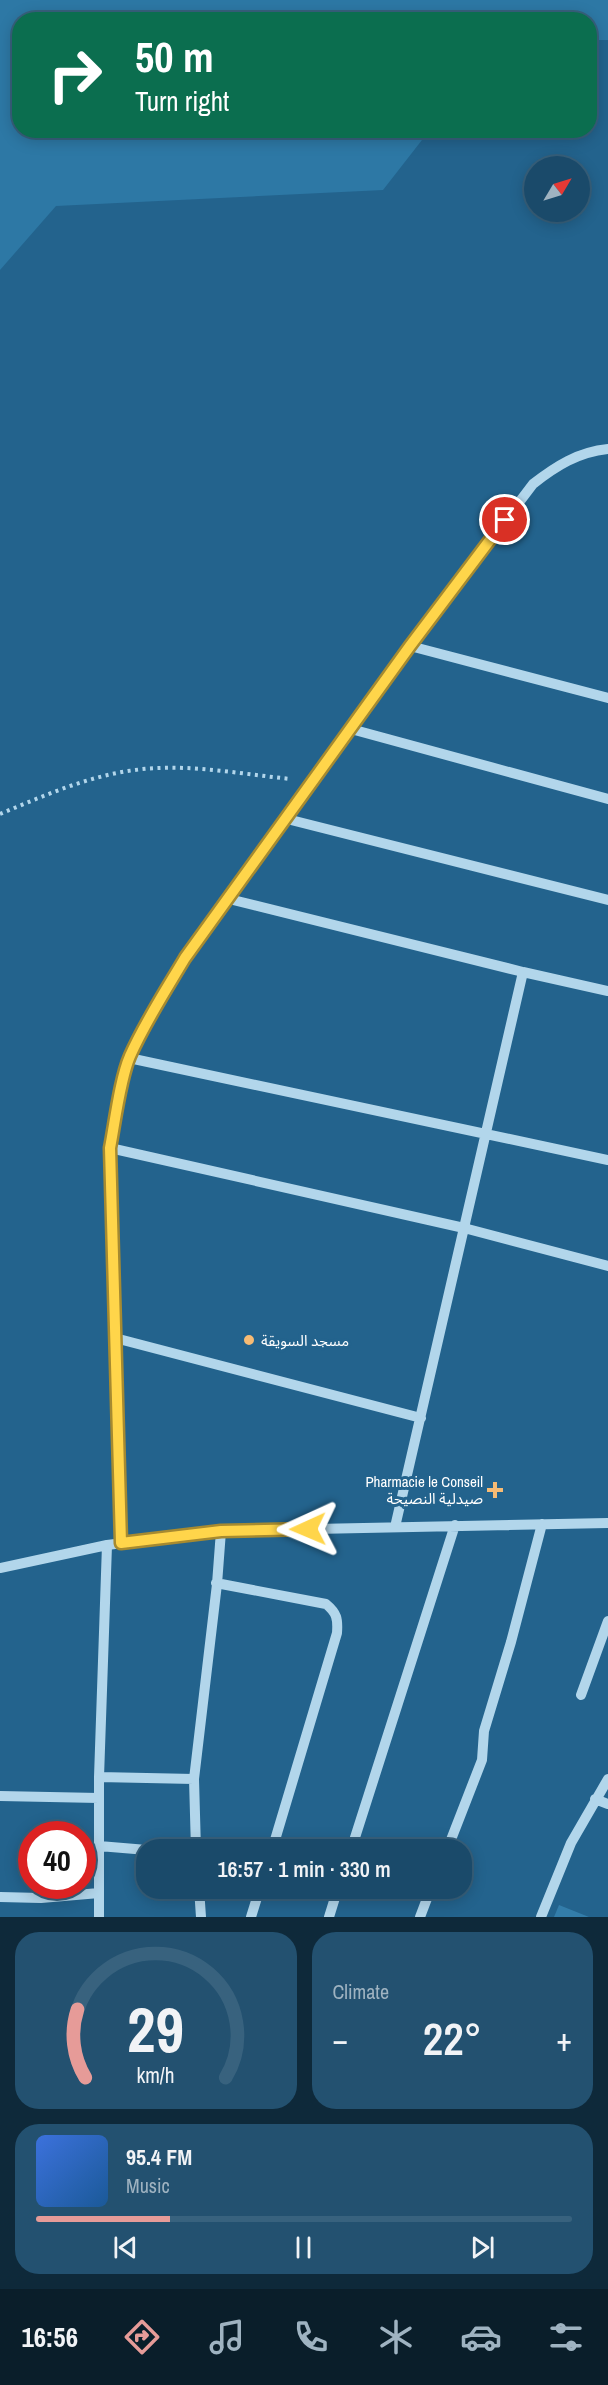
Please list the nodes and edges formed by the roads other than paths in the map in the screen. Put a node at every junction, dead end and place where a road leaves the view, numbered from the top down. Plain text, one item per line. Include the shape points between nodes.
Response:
1 (608, 449) edge
2 (410, 646) junction
3 (608, 698) edge
4 (351, 729) junction
5 (608, 799) edge
6 (287, 819) junction
7 (229, 898) junction
8 (608, 900) edge
9 (523, 972) junction
10 (608, 991) edge
11 (129, 1058) junction
12 (485, 1134) junction
13 (110, 1148) junction
14 (608, 1160) edge
15 (464, 1228) junction
16 (608, 1266) edge
17 (115, 1338) junction
18 (421, 1418) junction
19 (608, 1523) edge
20 (542, 1524) junction
21 (454, 1525) junction
22 (395, 1527) junction
23 (221, 1531) junction
24 (121, 1543) junction
25 (107, 1545) junction
26 (0, 1568) edge
27 (216, 1583) junction
28 (608, 1621) edge
29 (581, 1695) dead end
30 (99, 1777) junction
31 (194, 1779) junction
32 (608, 1779) edge
33 (0, 1796) edge
34 (99, 1798) junction
35 (596, 1799) junction
36 (608, 1804) edge
37 (196, 1839) edge
38 (275, 1839) edge
39 (354, 1839) edge
40 (451, 1839) edge
41 (99, 1846) junction
42 (136, 1849) edge
43 (99, 1893) junction
44 (0, 1897) edge
45 (200, 1899) edge
46 (257, 1899) edge
47 (335, 1899) edge
48 (427, 1899) edge
49 (99, 1917) edge
50 (201, 1917) edge
51 (251, 1917) edge
52 (329, 1917) edge
53 (420, 1917) edge
54 (541, 1917) edge

1 - 2 street via 574,456 532,483
2 - 3 street
2 - 4 street
4 - 5 street
4 - 6 street
6 - 7 street
6 - 8 street
7 - 9 street
7 - 11 street via 185,958
9 - 10 street
9 - 12 street
11 - 12 street
11 - 13 street
12 - 14 street
12 - 15 street
13 - 15 street
13 - 17 street
15 - 16 street
15 - 18 street
17 - 18 street
17 - 24 street
18 - 22 street
19 - 20 street
20 - 21 street
20 - 40 street via 484,1731 482,1760
21 - 22 street
21 - 39 street
22 - 23 street
23 - 24 street
23 - 27 street
24 - 25 street
25 - 26 street
25 - 30 street
27 - 31 street
27 - 38 street via 326,1604 338,1621
28 - 29 street
30 - 31 street
30 - 34 street
31 - 37 street
32 - 35 street
33 - 34 street
34 - 41 street
35 - 36 street
35 - 54 street via 571,1843
41 - 42 street
41 - 43 street
43 - 44 street
43 - 49 street
45 - 50 street
46 - 51 street
47 - 52 street
48 - 53 street

